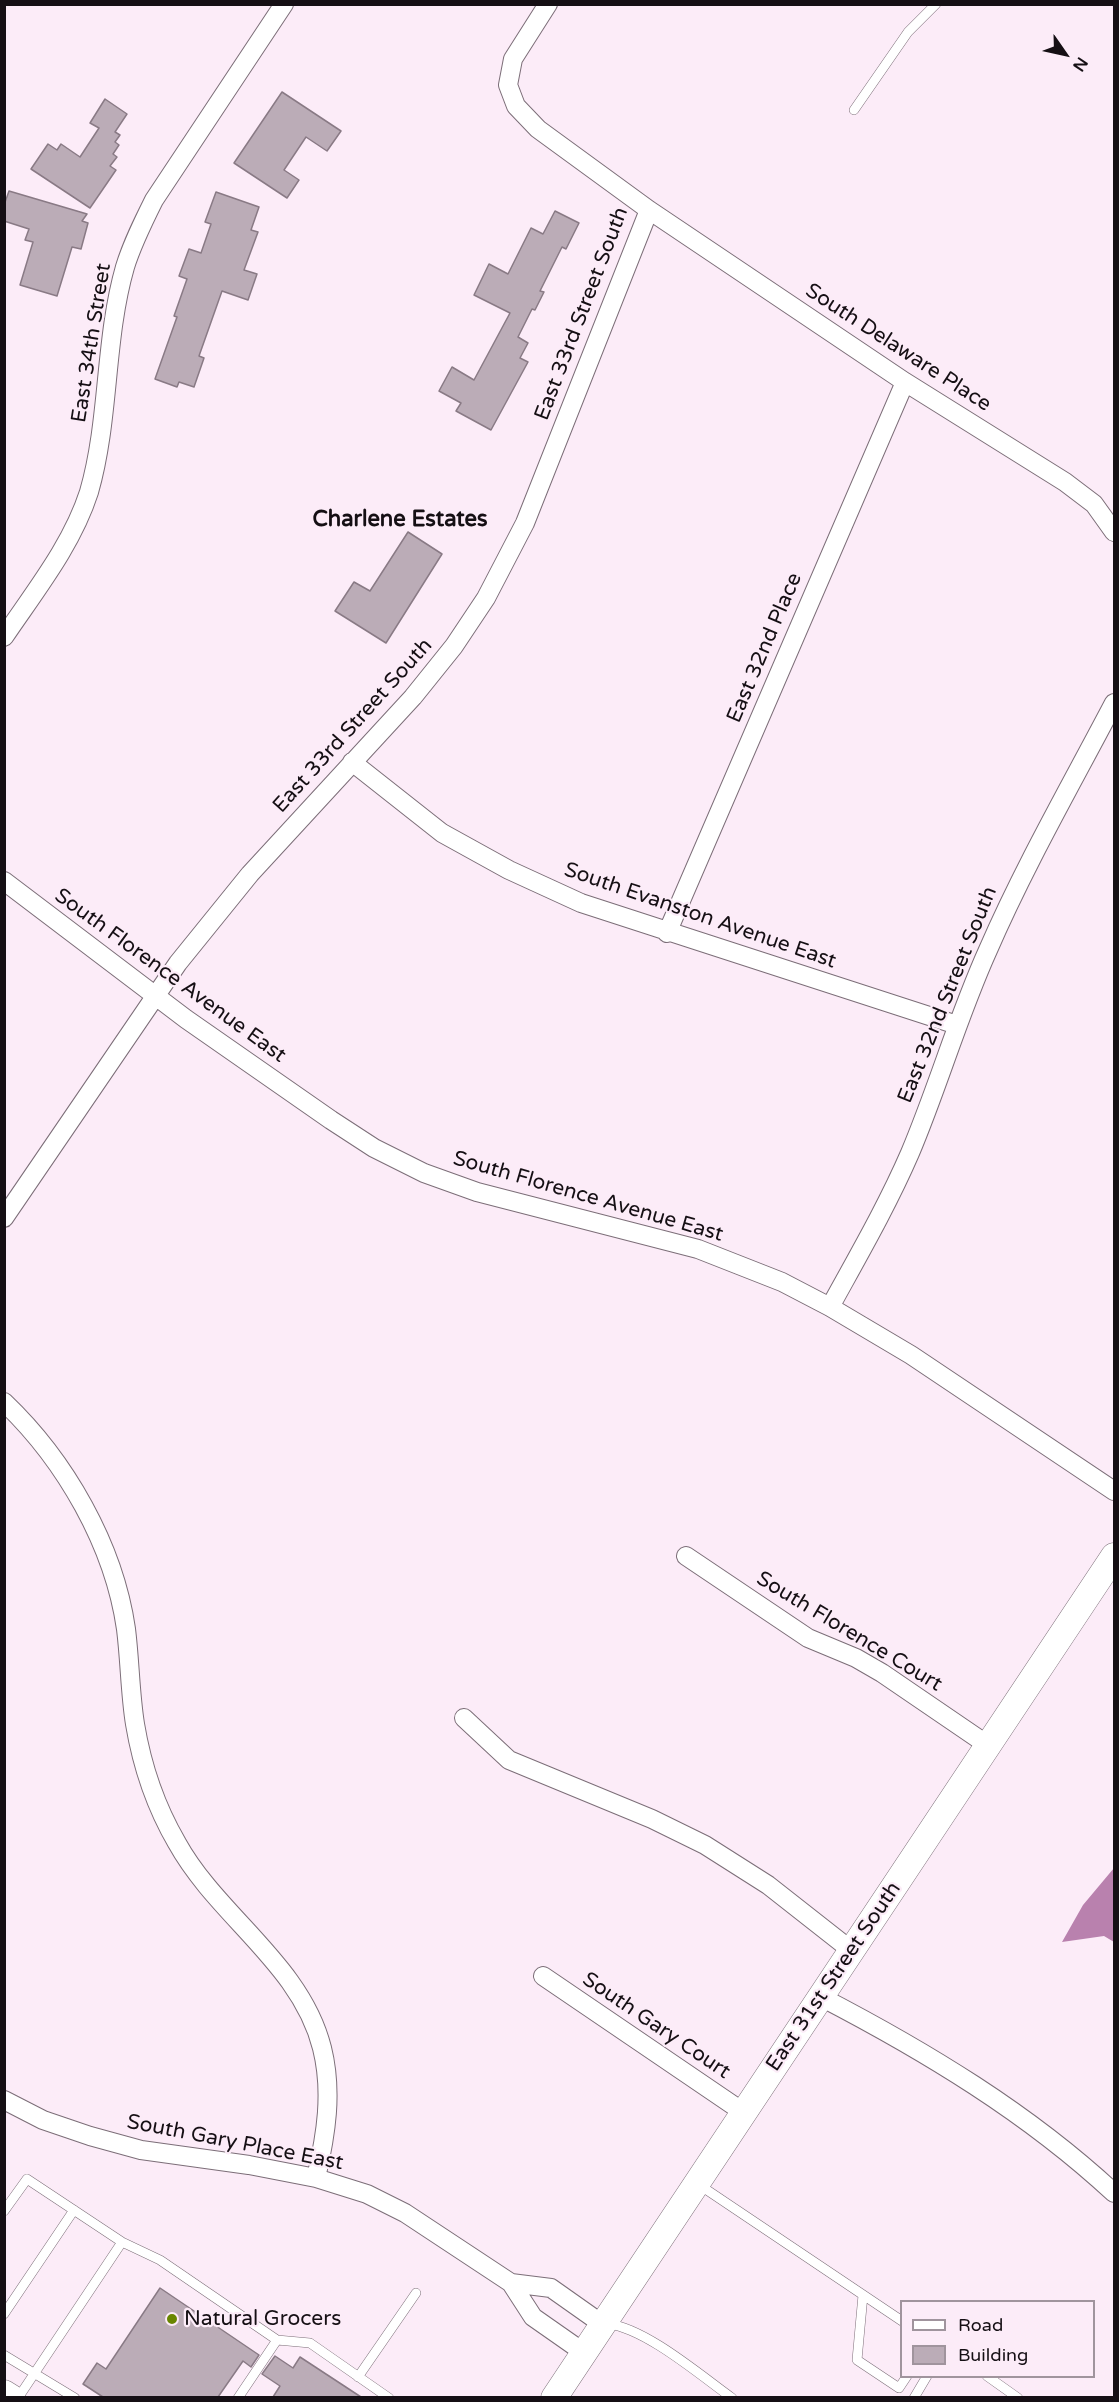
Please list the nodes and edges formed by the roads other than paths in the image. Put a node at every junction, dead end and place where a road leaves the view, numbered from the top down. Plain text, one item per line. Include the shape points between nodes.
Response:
1 (284, 4) edge
2 (548, 4) edge
3 (936, 4) edge
4 (854, 110) dead end
5 (649, 210) junction
6 (905, 382) junction
7 (1114, 531) edge
8 (4, 637) edge
9 (1114, 703) edge
10 (352, 762) junction
11 (4, 881) edge
12 (667, 933) junction
13 (155, 996) junction
14 (957, 1025) junction
15 (4, 1218) edge
16 (830, 1307) junction
17 (4, 1401) edge
18 (1114, 1491) edge
19 (686, 1556) dead end
20 (1114, 1556) edge
21 (464, 1718) dead end
22 (989, 1746) junction
23 (852, 1951) junction
24 (543, 1976) dead end
25 (821, 1997) junction
26 (4, 2100) edge
27 (743, 2112) junction
28 (316, 2178) junction
29 (696, 2183) junction
30 (1114, 2193) edge
31 (74, 2210) junction
32 (4, 2211) edge
33 (122, 2242) junction
34 (511, 2283) junction
35 (416, 2294) dead end
36 (863, 2295) junction
37 (4, 2314) edge
38 (900, 2320) edge
39 (602, 2324) junction
40 (277, 2340) junction
41 (583, 2352) junction
42 (4, 2355) edge
43 (34, 2373) junction
44 (358, 2377) junction
45 (906, 2378) edge
46 (926, 2378) edge
47 (990, 2378) edge
48 (4, 2393) edge
49 (12, 2397) edge
50 (18, 2397) edge
51 (75, 2397) edge
52 (238, 2397) edge
53 (389, 2397) edge
54 (554, 2397) edge
55 (732, 2397) edge
56 (914, 2397) edge
57 (1018, 2397) edge

1 - 8 street, East 34th Street via 154,200 141,228 118,299 88,494 59,556
2 - 5 street, East 33rd Street South via 513,58 508,85 516,106 538,129
3 - 4 lane via 908,32
5 - 6 street, South Delaware Place
5 - 10 street, East 33rd Street South via 525,523 504,566 454,645 413,697
6 - 7 street, South Delaware Place via 1065,482 1094,504
6 - 12 street, East 32nd Place
9 - 14 street, East 32nd Street South via 1011,896
10 - 12 street, South Evanston Avenue East via 442,833 509,870 581,903
10 - 13 street, East 33rd Street South via 250,874
11 - 13 street, South Florence Avenue East
12 - 14 street, South Evanston Avenue East
13 - 15 street, East 33rd Street South
13 - 16 street, South Florence Avenue East via 331,1120 374,1148 424,1173 532,1208 698,1249 782,1281
14 - 16 street, East 32nd Street South via 910,1153
16 - 18 street, South Florence Avenue East via 911,1355
17 - 28 street via 44,1444 86,1508 111,1572 125,1628 135,1724 144,1764 177,1844 197,1875 297,1991 312,2020 322,2049 328,2093 326,2136
19 - 22 street, South Florence Court via 808,1638 882,1673
20 - 22 main road, East 31st Street South
21 - 23 street via 509,1760 705,1845 768,1885
22 - 23 main road, East 31st Street South
23 - 25 main road, East 31st Street South
24 - 27 street, South Gary Court
25 - 27 main road, East 31st Street South
25 - 30 street via 996,2099 1054,2140
26 - 28 street, South Gary Place East via 43,2120 141,2150
27 - 29 main road, East 31st Street South
28 - 34 street, South Gary Place East via 367,2194 405,2213
29 - 36 lane
29 - 39 main road, East 31st Street South
31 - 32 lane via 27,2179
31 - 33 lane
31 - 37 lane
33 - 40 lane via 160,2260
33 - 43 lane
34 - 39 street, South Gary Place East via 551,2288
34 - 41 street, South Gary Place East via 533,2318
35 - 44 lane
36 - 38 lane
36 - 45 lane via 857,2360 899,2388
39 - 41 main road, East 31st Street South
39 - 55 lane via 623,2326 644,2336
40 - 44 lane via 310,2343
40 - 52 lane
41 - 54 main road, East 31st Street South
42 - 43 lane
43 - 50 lane
43 - 51 lane
44 - 53 lane
46 - 56 lane
47 - 57 lane
48 - 49 main road

